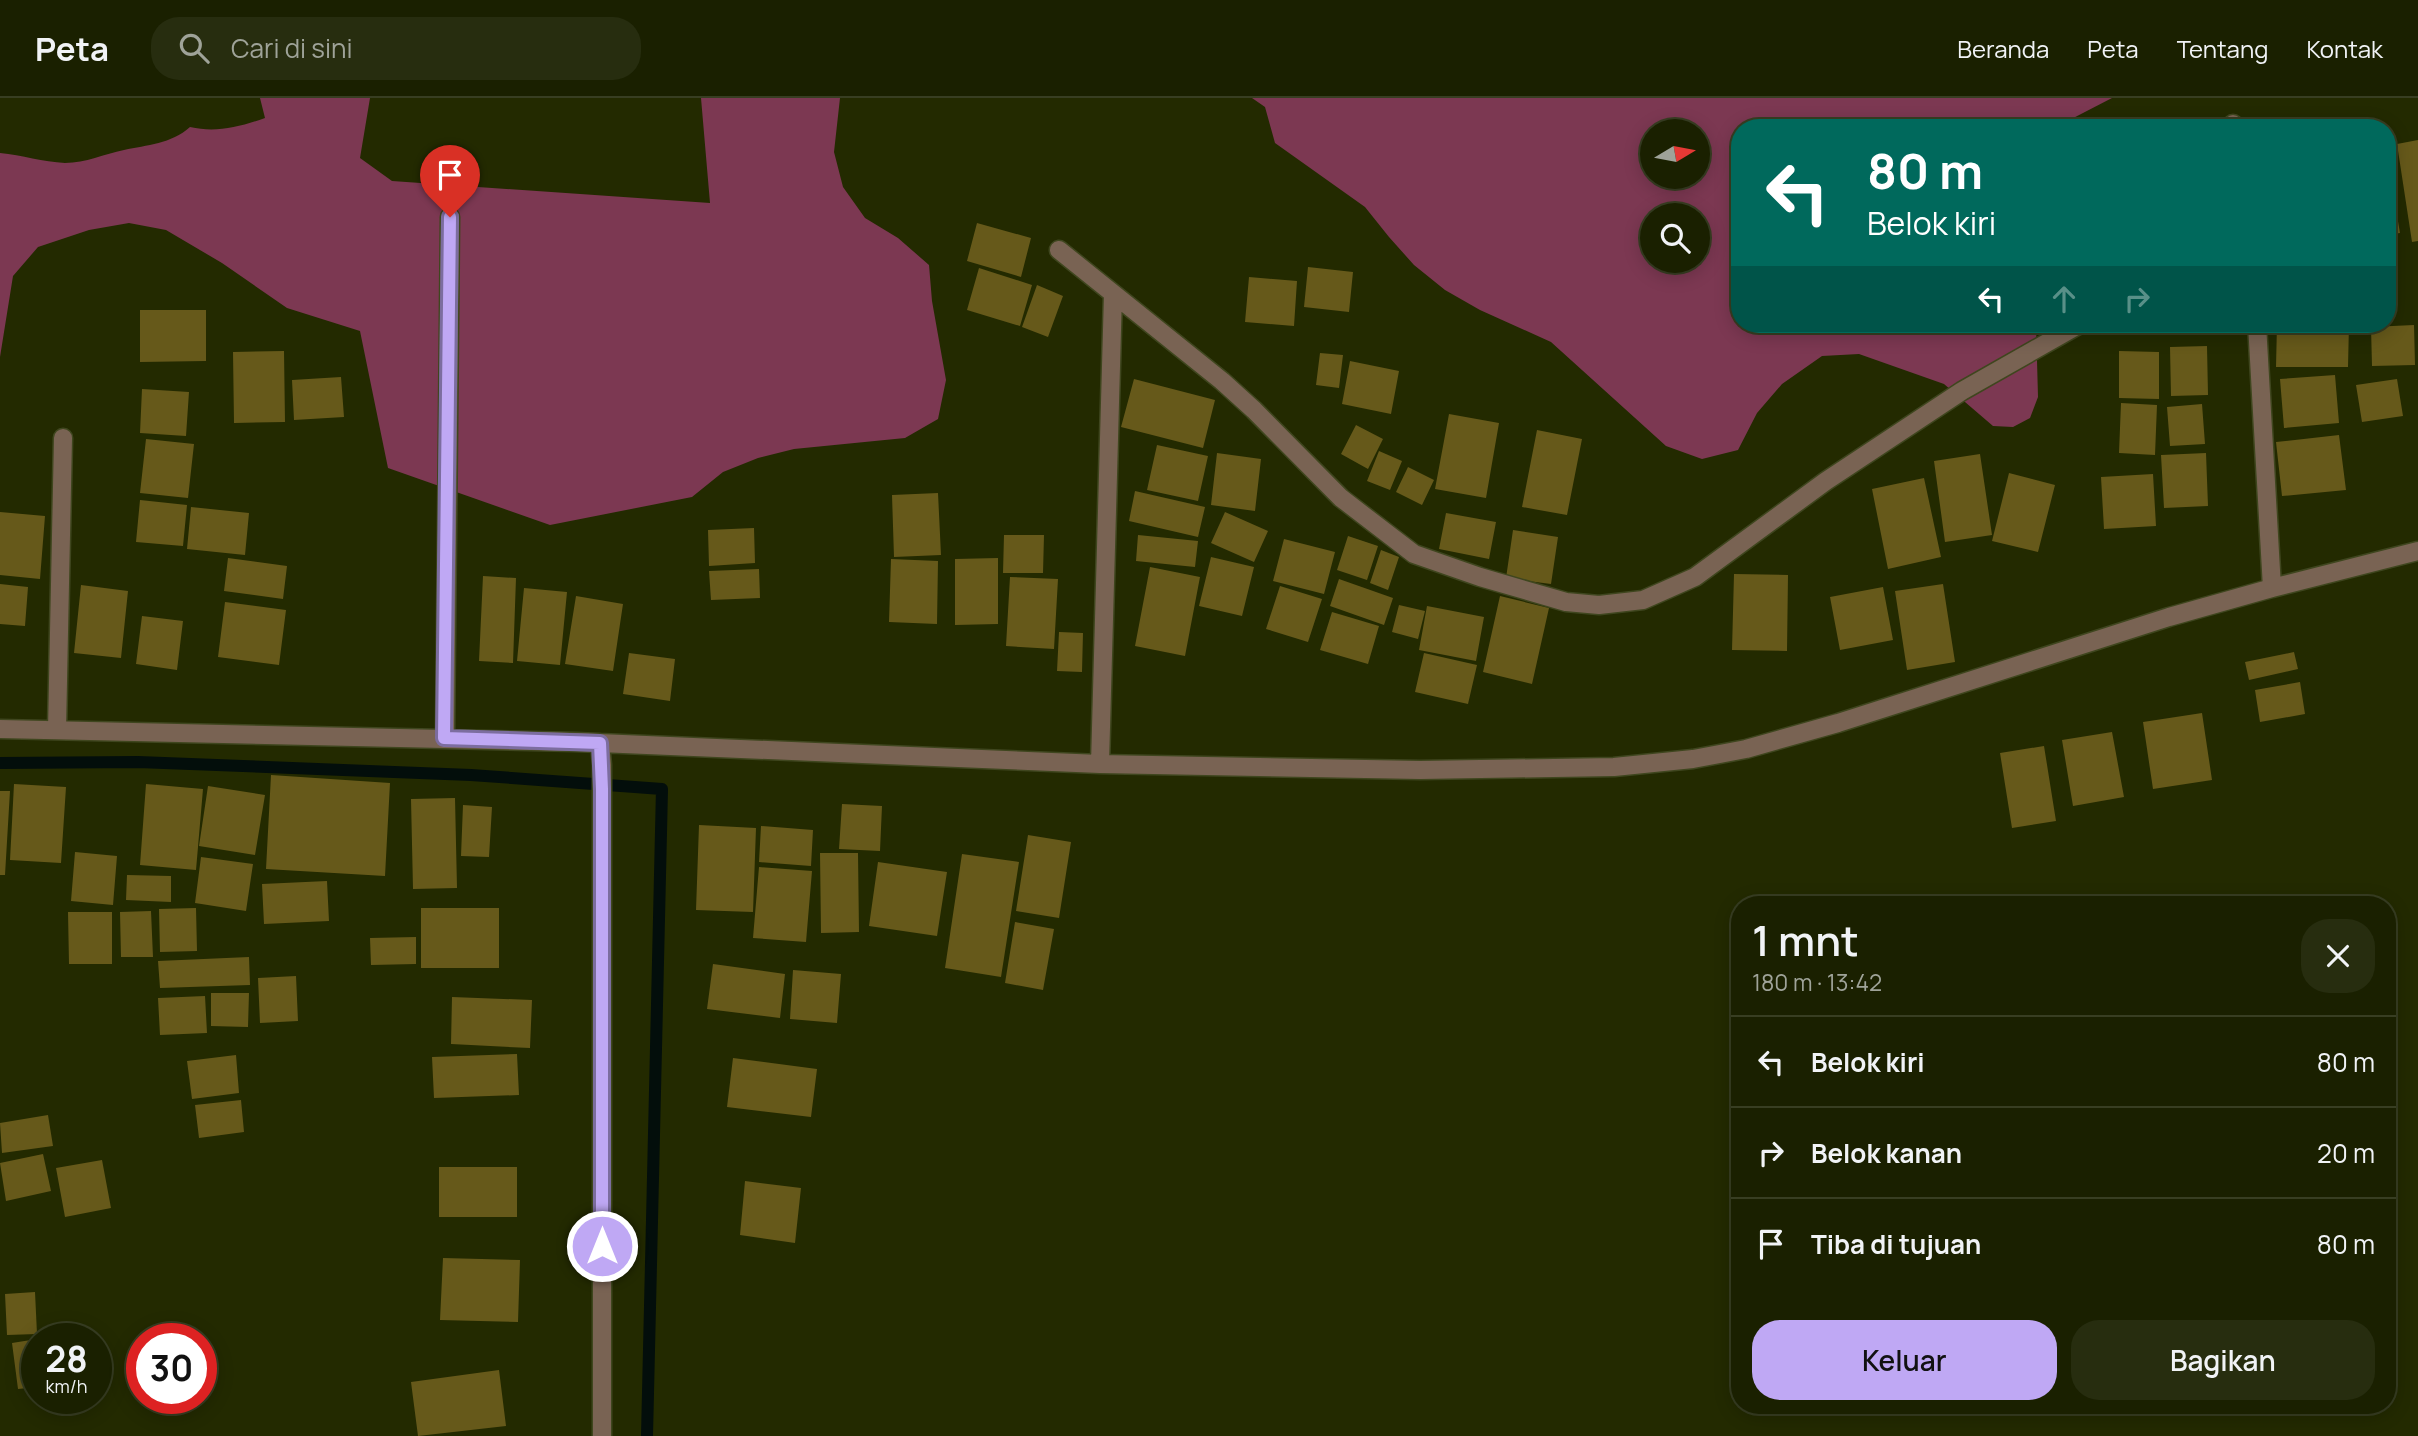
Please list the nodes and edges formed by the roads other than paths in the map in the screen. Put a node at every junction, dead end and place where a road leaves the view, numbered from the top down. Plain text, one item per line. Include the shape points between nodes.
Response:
1 (450, 217) dead end
2 (1059, 250) dead end
3 (1113, 294) junction
4 (2064, 333) edge
5 (2258, 333) edge
6 (64, 438) dead end
7 (2418, 551) edge
8 (2272, 588) junction
9 (0, 729) edge
10 (57, 730) junction
11 (444, 738) junction
12 (600, 743) junction
13 (1100, 764) junction
14 (602, 1436) edge

1 - 11 street
2 - 3 street
3 - 4 street via 1222,381 1341,498 1414,554 1566,602 1599,605 1643,600 1695,577 1826,481 1962,391
3 - 13 street
5 - 8 street
6 - 10 street
7 - 8 street
8 - 13 street via 1838,723 1746,749 1693,758 1614,767 1420,770
9 - 10 street
10 - 11 street
11 - 12 street
12 - 13 street
12 - 14 street

